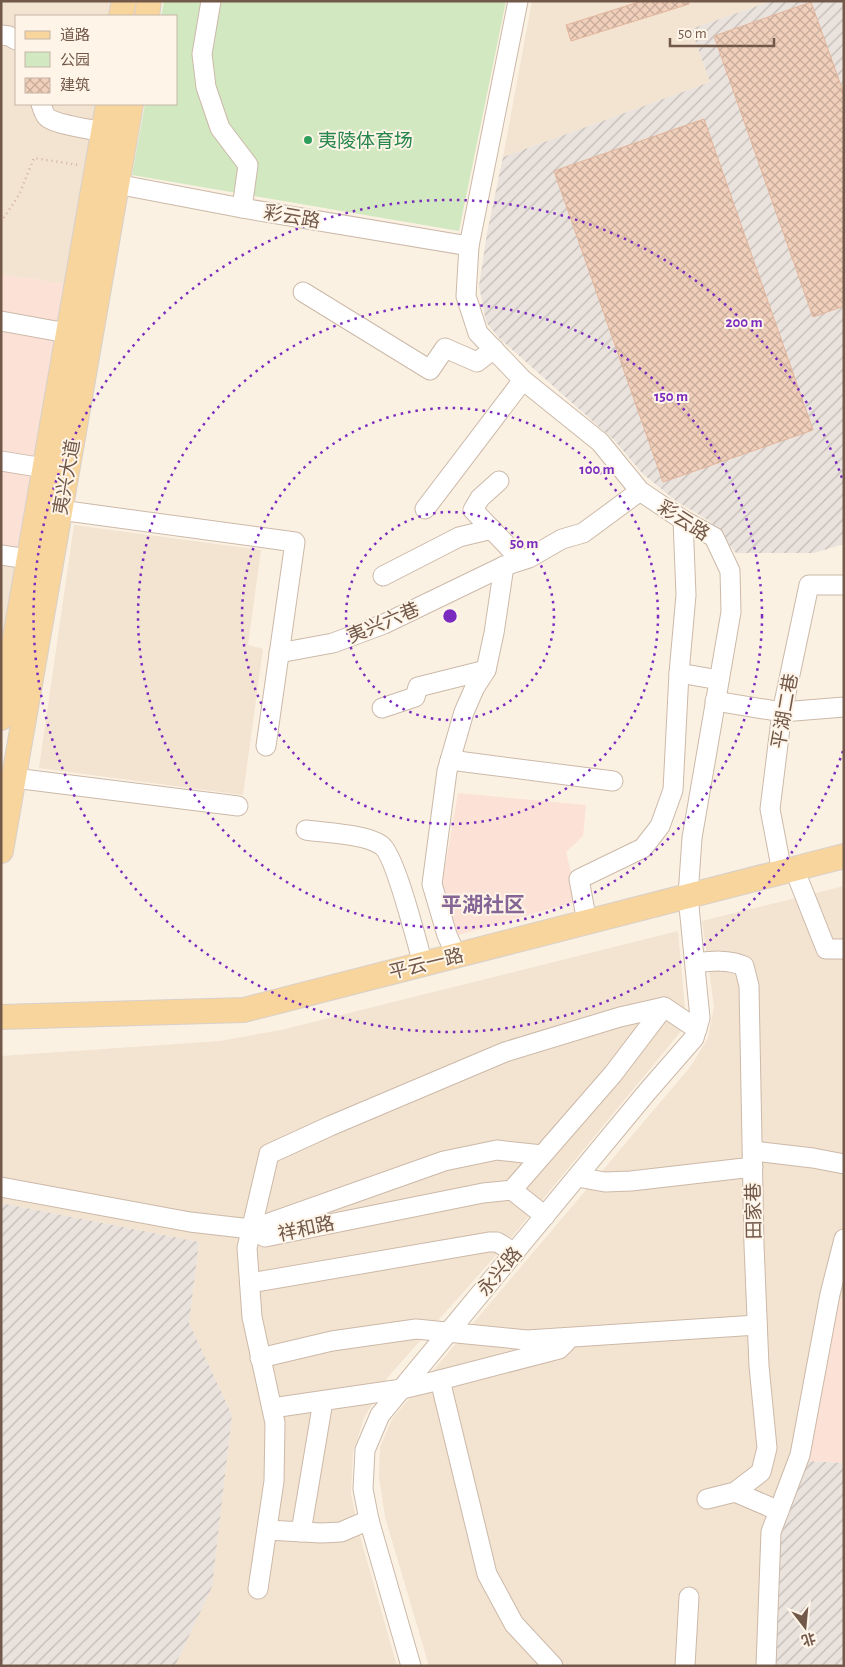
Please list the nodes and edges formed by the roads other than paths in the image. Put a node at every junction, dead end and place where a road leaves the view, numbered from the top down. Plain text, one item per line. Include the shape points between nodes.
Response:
1 (124, 1) edge
2 (150, 1) edge
3 (211, 1) edge
4 (518, 1) edge
5 (121, 15) edge
6 (147, 15) edge
7 (1, 35) edge
8 (15, 39) edge
9 (41, 105) edge
10 (108, 105) edge
11 (131, 105) edge
12 (103, 132) junction
13 (116, 184) junction
14 (242, 208) junction
15 (469, 246) junction
16 (303, 292) dead end
17 (1, 321) edge
18 (68, 333) junction
19 (494, 349) junction
20 (523, 380) junction
21 (1, 461) edge
22 (44, 468) junction
23 (499, 482) dead end
24 (640, 491) junction
25 (424, 509) dead end
26 (60, 510) junction
27 (683, 520) junction
28 (492, 529) junction
29 (1, 555) edge
30 (28, 559) junction
31 (513, 563) junction
32 (383, 576) dead end
33 (844, 585) edge
34 (279, 653) junction
35 (486, 670) junction
36 (679, 673) junction
37 (719, 680) junction
38 (715, 701) junction
39 (844, 706) edge
40 (382, 708) dead end
41 (782, 712) junction
42 (1, 718) edge
43 (266, 746) dead end
44 (450, 760) junction
45 (14, 778) junction
46 (612, 781) dead end
47 (238, 806) dead end
48 (306, 830) dead end
49 (1, 851) edge
50 (844, 856) edge
51 (844, 870) edge
52 (790, 877) junction
53 (689, 902) junction
54 (588, 922) junction
55 (844, 949) edge
56 (456, 956) junction
57 (695, 963) junction
58 (423, 964) junction
59 (664, 1007) junction
60 (1, 1017) edge
61 (1, 1028) edge
62 (697, 1029) junction
63 (542, 1155) junction
64 (753, 1159) junction
65 (844, 1164) edge
66 (577, 1177) junction
67 (1, 1187) edge
68 (512, 1190) junction
69 (545, 1216) junction
70 (251, 1229) junction
71 (844, 1239) edge
72 (514, 1253) junction
73 (250, 1283) junction
74 (757, 1325) junction
75 (448, 1332) junction
76 (567, 1337) junction
77 (260, 1358) junction
78 (440, 1380) junction
79 (402, 1389) junction
80 (322, 1401) junction
81 (272, 1408) junction
82 (735, 1492) junction
83 (708, 1499) dead end
84 (779, 1511) junction
85 (369, 1520) junction
86 (267, 1530) junction
87 (301, 1532) junction
88 (258, 1589) dead end
89 (688, 1597) dead end
90 (411, 1666) edge
91 (553, 1666) edge
92 (685, 1666) edge
93 (766, 1666) edge

1 - 5 main road
2 - 6 main road
3 - 14 street via 202,54 206,87 220,128 248,165
4 - 15 street, 彩云路
7 - 8 street
9 - 12 street via 48,118
10 - 12 main road, 夷兴大道
11 - 13 main road, 夷兴大道
12 - 18 main road, 夷兴大道
13 - 14 street, 彩云路
13 - 26 main road, 夷兴大道
14 - 15 street, 彩云路
15 - 19 street, 彩云路 via 466,296 478,333
16 - 19 street via 430,370 445,348 477,362
17 - 18 street
18 - 22 main road, 夷兴大道
19 - 20 street, 彩云路
20 - 24 street, 彩云路 via 600,442
20 - 25 street
21 - 22 street
22 - 30 main road, 夷兴大道
23 - 28 street via 480,498 473,510
24 - 27 street, 彩云路
24 - 31 street, 夷兴六巷 via 583,533 562,539 529,558
26 - 34 street via 295,542
26 - 45 main road, 夷兴大道
27 - 36 street via 686,595
27 - 37 street, 彩云路 via 714,536 730,571 731,612
28 - 31 street
28 - 32 street via 459,537
29 - 30 street
30 - 42 main road, 夷兴大道
31 - 34 street, 夷兴六巷 via 384,624 333,643
31 - 35 street
33 - 41 street, 平湖二巷 via 808,585
34 - 43 street
35 - 40 street via 418,687 415,697
35 - 44 street via 464,712
36 - 37 street
36 - 54 street via 673,790 660,826 643,848 579,879
37 - 38 street, 彩云路
38 - 41 street
38 - 53 street, 彩云路 via 692,838
39 - 41 street
41 - 52 street, 平湖二巷 via 770,809
44 - 46 street
44 - 56 street via 432,884
45 - 47 street
45 - 49 main road, 夷兴大道
48 - 58 street via 362,838 382,846 393,864
50 - 52 main road, 平云一路
51 - 52 main road, 平云一路
52 - 53 main road, 平云一路
52 - 55 street, 平湖二巷 via 826,949
53 - 54 main road, 平云一路
53 - 57 street, 永兴路
53 - 61 main road, 平云一路 via 242,1020
54 - 56 main road, 平云一路
56 - 58 main road, 平云一路
57 - 62 street, 永兴路 via 700,1018
57 - 64 street, 田家巷 via 719,961 744,966 749,986
58 - 60 main road, 平云一路 via 244,1010
59 - 62 street
59 - 63 street
59 - 70 street via 505,1052 269,1154
62 - 66 street, 永兴路 via 694,1038
63 - 68 street
63 - 70 street via 497,1150 444,1160
64 - 65 street via 813,1158
64 - 66 street via 631,1181 605,1182
64 - 74 street, 田家巷
66 - 69 street, 永兴路
67 - 70 street, 祥和路 via 190,1222
68 - 69 street
68 - 70 street, 祥和路 via 265,1236
69 - 72 street, 永兴路
70 - 73 street via 247,1248
71 - 84 street via 830,1294 800,1455
72 - 73 street via 497,1242 489,1242
72 - 75 street, 永兴路
73 - 77 street via 252,1317
74 - 76 street
74 - 82 street, 田家巷 via 767,1448 761,1472
75 - 76 street via 527,1340
75 - 77 street via 416,1330 332,1340
75 - 79 street, 永兴路
76 - 78 street via 559,1349
77 - 81 street
78 - 79 street
78 - 91 street via 487,1574 514,1624
79 - 80 street
79 - 85 street, 永兴路 via 380,1415 365,1450 363,1488
80 - 81 street
80 - 87 street
81 - 86 street via 275,1422 274,1481
82 - 83 street, 田家巷
82 - 84 street
84 - 93 street via 771,1532
85 - 87 street via 341,1532
85 - 90 street, 永兴路
86 - 87 street
86 - 88 street
89 - 92 street

